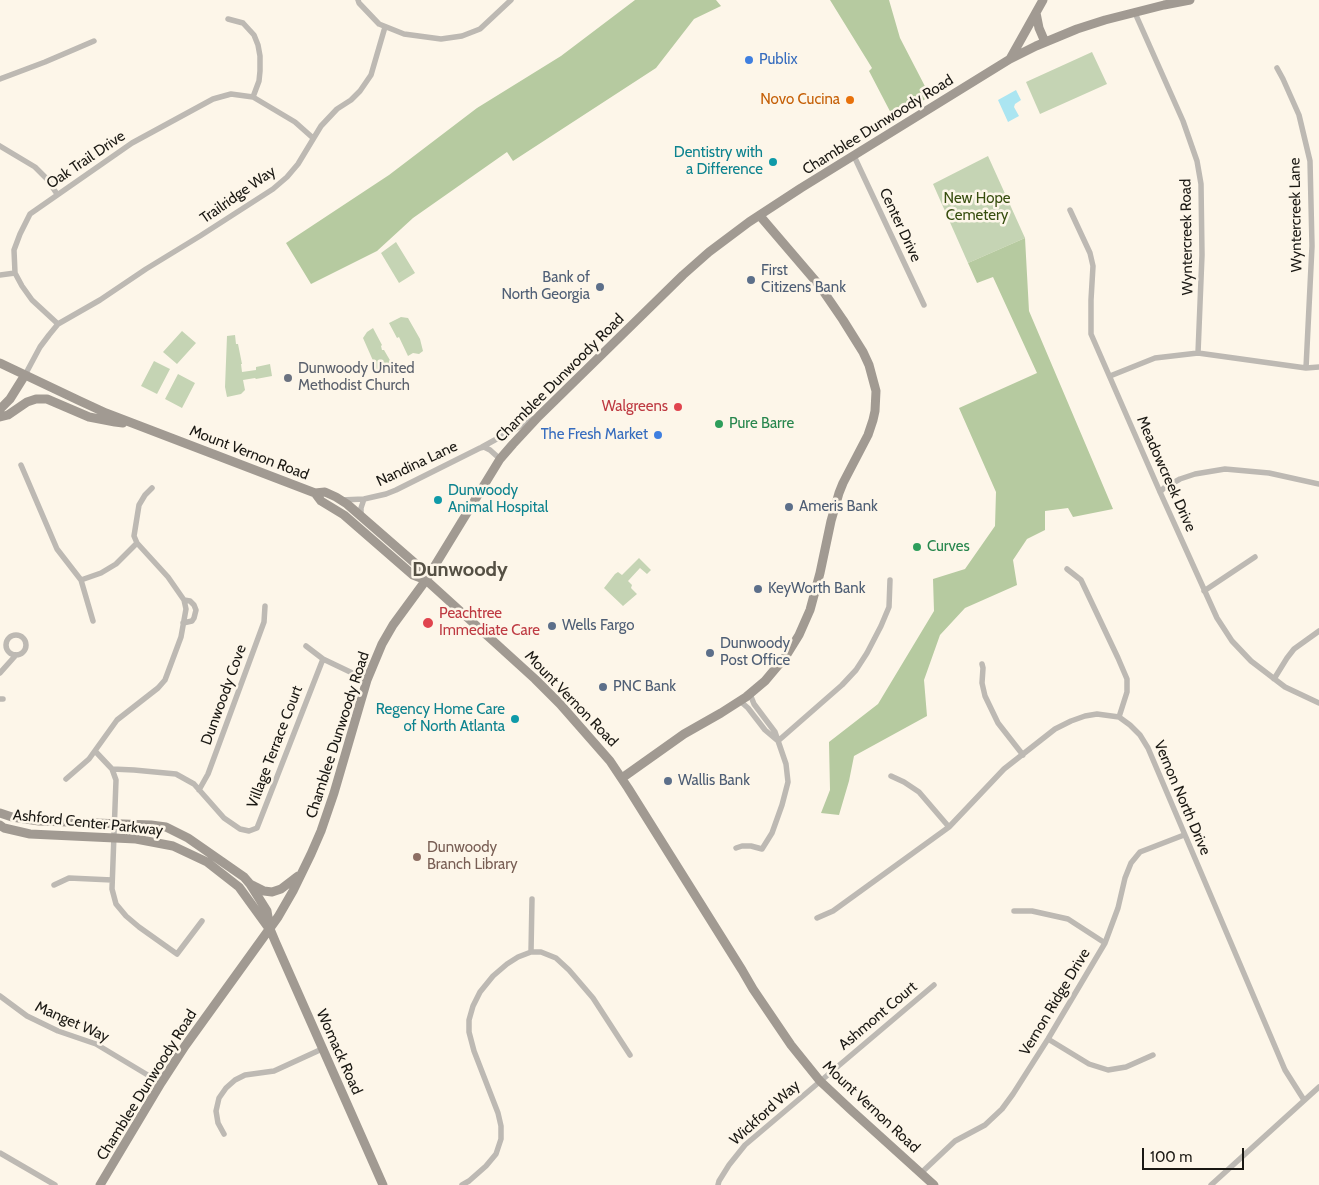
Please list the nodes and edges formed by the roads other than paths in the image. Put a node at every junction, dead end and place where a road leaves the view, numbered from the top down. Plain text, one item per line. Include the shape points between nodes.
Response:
1 (358, 0) edge
2 (511, 0) edge
3 (1043, 0) edge
4 (1190, 0) edge
5 (1036, 13) junction
6 (1135, 13) junction
7 (228, 19) dead end
8 (385, 27) junction
9 (94, 41) dead end
10 (1045, 42) junction
11 (1010, 59) junction
12 (1277, 68) dead end
13 (0, 79) edge
14 (252, 97) junction
15 (313, 138) junction
16 (0, 146) edge
17 (854, 156) junction
18 (57, 194) junction
19 (1070, 210) dead end
20 (760, 216) junction
21 (15, 273) junction
22 (0, 275) edge
23 (924, 304) dead end
24 (58, 324) junction
25 (1198, 353) junction
26 (0, 363) edge
27 (1319, 367) edge
28 (1306, 368) junction
29 (25, 375) junction
30 (1110, 376) junction
31 (0, 409) edge
32 (539, 416) junction
33 (0, 417) edge
34 (132, 423) junction
35 (480, 448) junction
36 (500, 459) junction
37 (20, 465) dead end
38 (1319, 484) edge
39 (152, 488) dead end
40 (1160, 492) junction
41 (315, 493) junction
42 (364, 499) junction
43 (341, 500) junction
44 (362, 517) junction
45 (137, 543) junction
46 (1255, 557) dead end
47 (1067, 569) dead end
48 (80, 580) junction
49 (426, 580) junction
50 (890, 580) dead end
51 (1204, 591) junction
52 (184, 600) junction
53 (265, 606) dead end
54 (93, 621) dead end
55 (183, 623) junction
56 (1319, 631) edge
57 (306, 646) dead end
58 (16, 655) dead end
59 (323, 659) junction
60 (982, 664) dead end
61 (0, 672) edge
62 (1274, 679) junction
63 (367, 680) junction
64 (750, 694) junction
65 (740, 702) junction
66 (1319, 702) edge
67 (1119, 717) junction
68 (778, 741) junction
69 (95, 751) junction
70 (1023, 755) junction
71 (112, 769) junction
72 (891, 776) dead end
73 (622, 778) junction
74 (66, 779) dead end
75 (199, 790) junction
76 (0, 813) edge
77 (113, 824) junction
78 (0, 825) edge
79 (949, 827) junction
80 (1184, 835) junction
81 (114, 838) junction
82 (736, 848) dead end
83 (300, 874) junction
84 (112, 880) junction
85 (250, 884) junction
86 (54, 885) dead end
87 (532, 899) dead end
88 (1014, 910) dead end
89 (817, 918) dead end
90 (202, 921) dead end
91 (270, 929) junction
92 (1105, 943) junction
93 (531, 952) junction
94 (934, 985) dead end
95 (0, 996) edge
96 (1048, 1039) junction
97 (322, 1049) junction
98 (630, 1055) dead end
99 (1152, 1055) dead end
100 (161, 1083) junction
101 (818, 1084) junction
102 (1319, 1087) edge
103 (1304, 1100) junction
104 (224, 1134) dead end
105 (0, 1153) edge
106 (921, 1173) junction
107 (55, 1185) edge
108 (100, 1185) edge
109 (383, 1185) edge
110 (462, 1185) edge
111 (718, 1185) edge
112 (934, 1185) edge
113 (1211, 1185) edge

1 - 8 street via 378,24
2 - 8 street via 480,29 462,36 427,38
3 - 5 street, Chamblee Dunwoody Road
4 - 6 street
5 - 10 street
5 - 11 street, Chamblee Dunwoody Road
6 - 10 street via 1077,29
6 - 25 street, Wyntercreek Road via 1183,121 1197,162 1201,184 1202,255
7 - 14 street via 243,23 258,45 259,80
8 - 15 street, Trailridge Way via 371,75 360,92 337,109
9 - 13 street
10 - 11 street
11 - 17 street, Chamblee Dunwoody Road
12 - 28 street, Wyntercreek Lane via 1298,115 1310,161 1312,246
14 - 15 street, Oak Trail Drive via 295,122
14 - 18 street, Oak Trail Drive via 231,94 213,99 132,143
15 - 24 street, Trailridge Way via 298,164 273,188
16 - 18 street via 35,167
17 - 20 street, Chamblee Dunwoody Road
17 - 23 street, Center Drive
18 - 21 street, Oak Trail Drive via 30,214 14,250
19 - 30 street, Meadowcreek Drive via 1090,253 1093,266 1091,334
20 - 32 street, Chamblee Dunwoody Road via 715,247 683,275
20 - 64 street via 819,285 843,320 866,358 876,392 875,411 868,434 835,506 810,610 786,656
21 - 22 street
21 - 24 street via 32,300
24 - 29 street
25 - 28 street
25 - 30 street via 1155,358
26 - 29 street, Mount Vernon Road
27 - 28 street
29 - 31 street via 10,400
29 - 34 street, Mount Vernon Road
30 - 40 street, Meadowcreek Drive
32 - 35 street, Nandina Lane
32 - 36 street, Chamblee Dunwoody Road
33 - 34 street via 27,402 42,399 89,416
34 - 41 street, Mount Vernon Road
35 - 36 street, Nandina Lane via 490,450
35 - 42 street, Nandina Lane via 396,490
36 - 49 street, Chamblee Dunwoody Road
37 - 48 street via 57,548
38 - 40 street via 1269,473 1225,469 1180,479
39 - 45 street via 139,506 134,536
40 - 51 street, Meadowcreek Drive
41 - 43 street via 325,492
41 - 49 street, Mount Vernon Road via 413,575
42 - 43 street, Nandina Lane
42 - 44 street, Nandina Lane via 360,508
43 - 44 street
44 - 49 street via 416,565
45 - 48 street via 116,564
45 - 52 street
46 - 51 street
47 - 67 street via 1080,580 1127,679 1127,692
48 - 54 street
49 - 63 street, Chamblee Dunwoody Road via 387,634
49 - 73 street, Mount Vernon Road via 560,704
50 - 68 street via 888,607 881,626 856,670
51 - 62 street, Meadowcreek Drive via 1232,641
52 - 55 street
52 - 55 street via 190,601 196,610 192,621
53 - 75 street, Dunwoody Cove via 264,622 208,774
55 - 69 street via 165,680 117,720
56 - 62 street via 1294,649
57 - 59 street
58 - 61 street
59 - 63 street
59 - 75 street, Village Terrace Court via 257,828 249,831 240,829 224,818
60 - 70 street via 985,696 998,723
62 - 66 street, Meadowcreek Drive
63 - 83 street, Chamblee Dunwoody Road via 334,793
64 - 65 street
64 - 68 street
65 - 68 street
65 - 73 street via 684,734
67 - 70 street via 1097,714 1071,720
67 - 80 street, Vernon North Drive via 1140,735 1148,748
68 - 82 street via 788,782 772,833 762,849 751,846
69 - 71 street
69 - 74 street
70 - 79 street via 1004,769
71 - 75 street, Village Terrace Court via 176,774
71 - 77 street via 116,780
72 - 79 street via 919,792
73 - 101 street, Mount Vernon Road via 753,989
76 - 77 street, Ashford Center Parkway via 39,822
77 - 81 street
77 - 85 street, Ashford Center Parkway via 166,827 188,838
78 - 81 street, Ashford Center Parkway via 30,834
79 - 89 street via 833,911
80 - 92 street, Vernon Ridge Drive via 1140,852 1131,863
80 - 103 street, Vernon North Drive via 1285,1070
81 - 84 street
81 - 91 street, Ashford Center Parkway via 173,846 207,862 239,887
83 - 85 street via 272,892
83 - 91 street, Chamblee Dunwoody Road
84 - 86 street via 69,878
84 - 90 street via 113,896 120,910 178,954
85 - 91 street, Ashford Center Parkway via 267,911
87 - 93 street
88 - 92 street via 1068,919
91 - 97 street, Womack Road
91 - 100 street, Chamblee Dunwoody Road
92 - 96 street, Vernon Ridge Drive
93 - 98 street via 556,958 569,970 593,998
93 - 110 street via 518,957 493,976 473,1006 469,1032 498,1113 501,1140 496,1154 486,1166
94 - 101 street, Ashmont Court
95 - 100 street, Manget Way via 27,1016 96,1044
96 - 99 street via 1088,1064 1108,1070 1126,1067
96 - 106 street, Vernon Ridge Drive via 1002,1109 985,1125 955,1141
97 - 104 street via 274,1070 235,1080 219,1098 216,1111
97 - 109 street, Womack Road
100 - 108 street, Chamblee Dunwoody Road
101 - 106 street, Mount Vernon Road
101 - 111 street, Wickford Way via 745,1144
102 - 103 street
103 - 113 street
105 - 107 street
106 - 112 street, Mount Vernon Road

